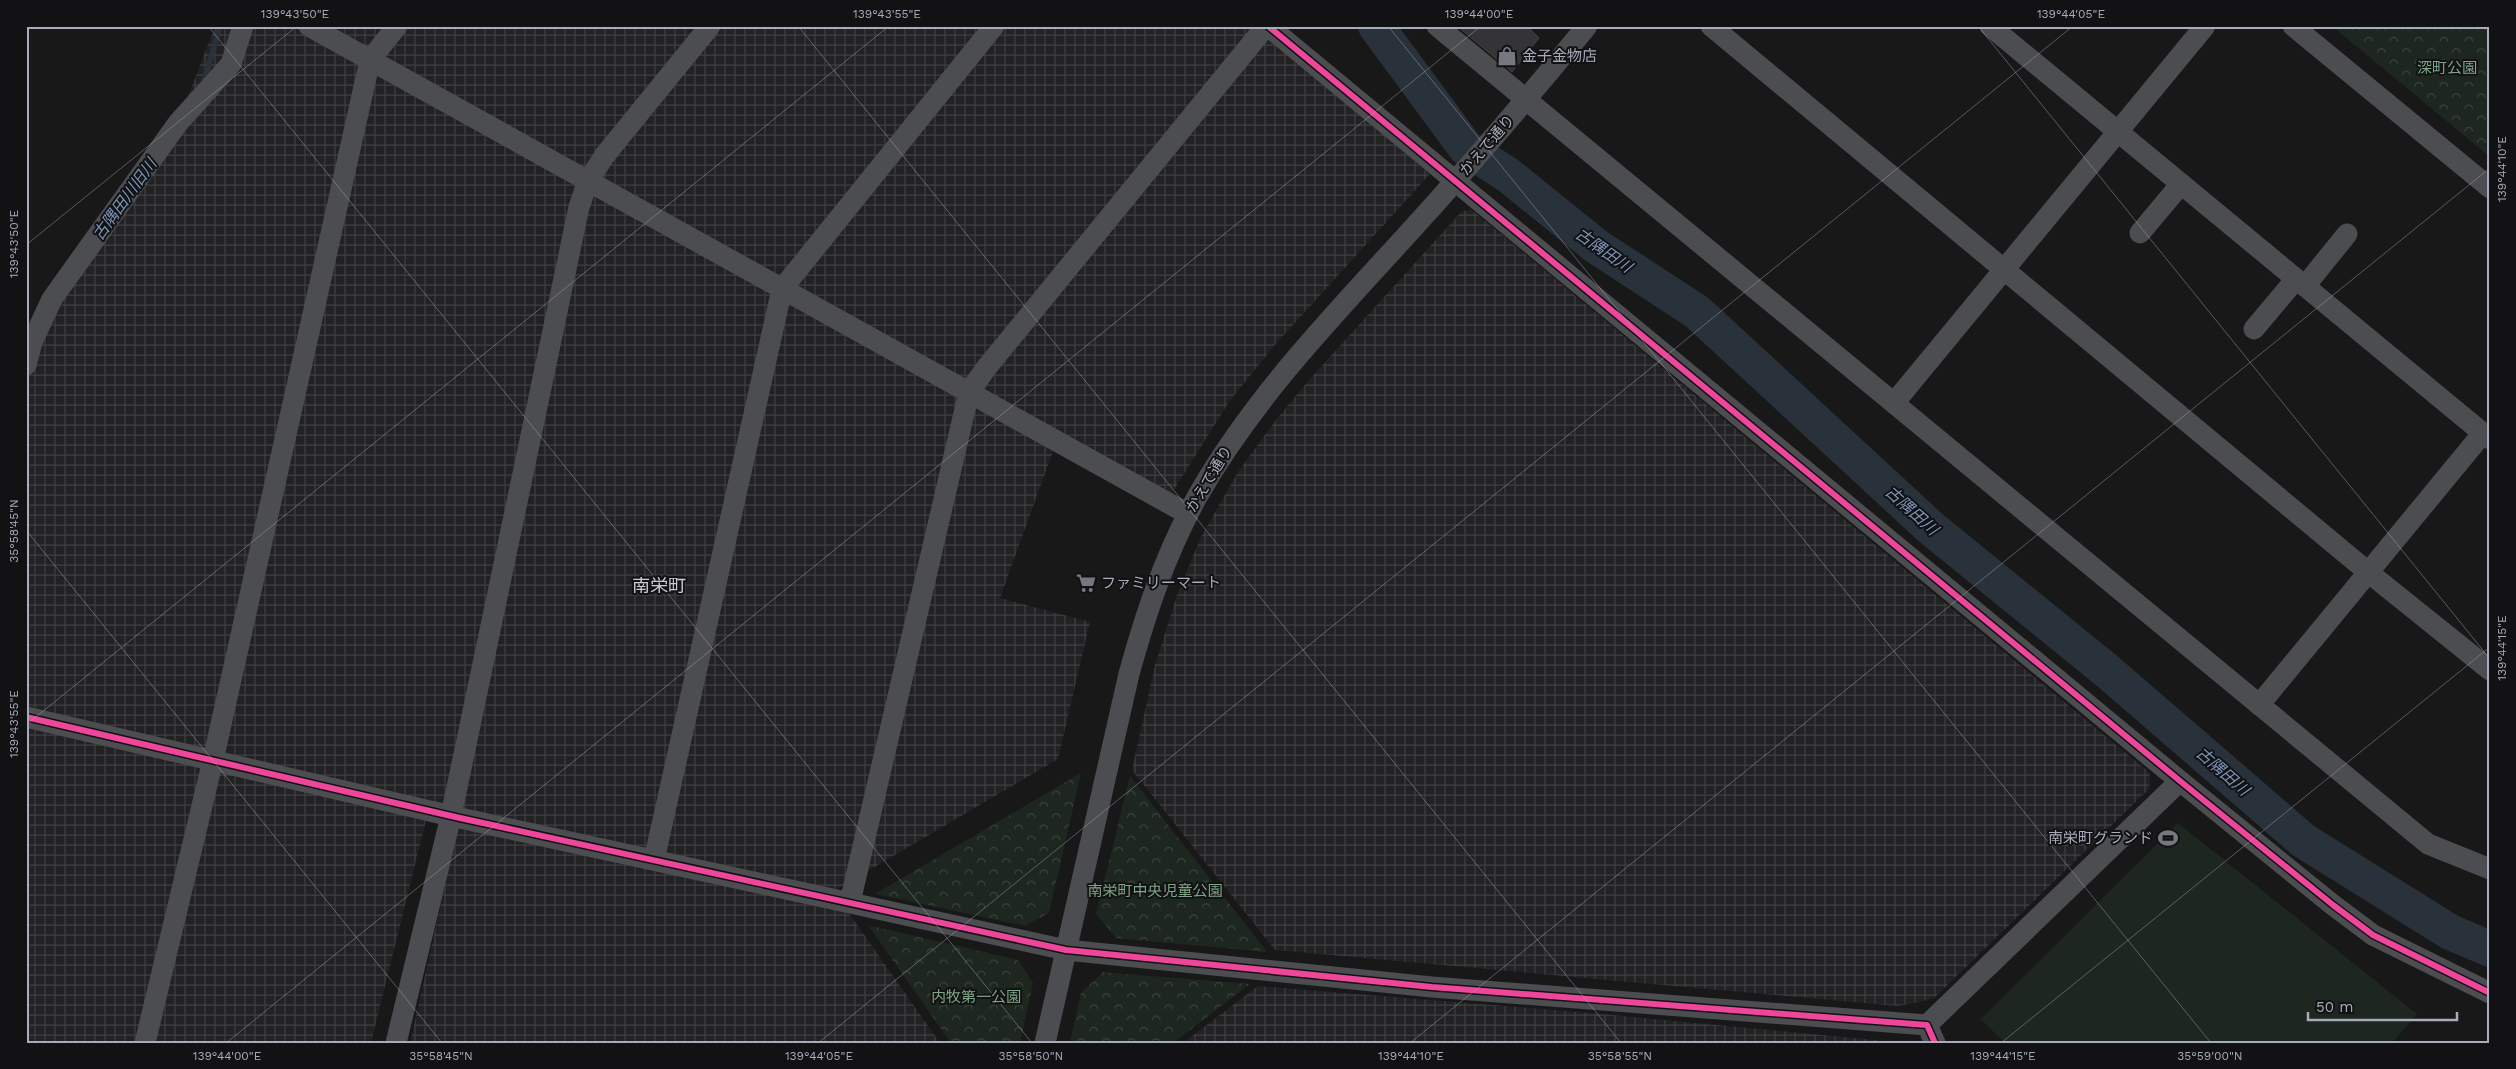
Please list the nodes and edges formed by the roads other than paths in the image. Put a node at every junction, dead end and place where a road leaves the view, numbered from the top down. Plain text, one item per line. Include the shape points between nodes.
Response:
1 (243, 26) edge
2 (309, 26) edge
3 (397, 26) edge
4 (710, 26) edge
5 (994, 26) edge
6 (1267, 26) edge
7 (1437, 26) edge
8 (1587, 26) edge
9 (1711, 26) edge
10 (1990, 26) edge
11 (2205, 26) edge
12 (2293, 26) edge
13 (370, 60) junction
14 (1523, 104) junction
15 (2118, 132) junction
16 (1460, 176) junction
17 (588, 181) junction
18 (2181, 184) junction
19 (2490, 188) edge
20 (2140, 233) dead end
21 (2347, 234) dead end
22 (2004, 268) junction
23 (2300, 282) junction
24 (782, 289) junction
25 (2254, 329) dead end
26 (26, 365) edge
27 (968, 392) junction
28 (1894, 403) junction
29 (2486, 436) edge
30 (1188, 514) junction
31 (2368, 572) junction
32 (2490, 670) edge
33 (2259, 705) junction
34 (26, 717) edge
35 (213, 760) junction
36 (2180, 780) junction
37 (451, 816) junction
38 (654, 860) junction
39 (2490, 869) edge
40 (850, 902) junction
41 (1066, 950) junction
42 (2490, 993) edge
43 (1931, 1034) edge
44 (145, 1043) edge
45 (396, 1043) edge
46 (1045, 1043) edge

1 - 26 street via 231,64 178,123 52,299 32,342
2 - 13 street
3 - 13 street
4 - 17 street via 605,155
5 - 24 street
6 - 16 street
6 - 27 street
7 - 14 street
8 - 14 street, かえで通り
9 - 22 street
10 - 15 street
11 - 15 street
12 - 19 street
13 - 17 street
13 - 35 street
14 - 16 street, かえで通り
14 - 28 street
15 - 18 street
15 - 22 street
16 - 30 street, かえで通り via 1287,369 1240,429
16 - 36 street
17 - 24 street
17 - 37 street via 578,207
18 - 20 street
18 - 23 street
21 - 23 street
22 - 28 street
22 - 31 street
23 - 25 street
23 - 29 street
24 - 27 street
24 - 38 street
27 - 30 street
27 - 40 street
28 - 33 street
29 - 31 street
30 - 41 street, かえで通り via 1145,614 1128,674
31 - 32 street
31 - 33 street
33 - 39 street via 2428,844
34 - 35 street
35 - 37 street
35 - 44 street
36 - 42 street via 2373,935
36 - 43 street
37 - 38 street
37 - 45 street
38 - 40 street
40 - 41 street
41 - 43 street
41 - 46 street, かえで通り

